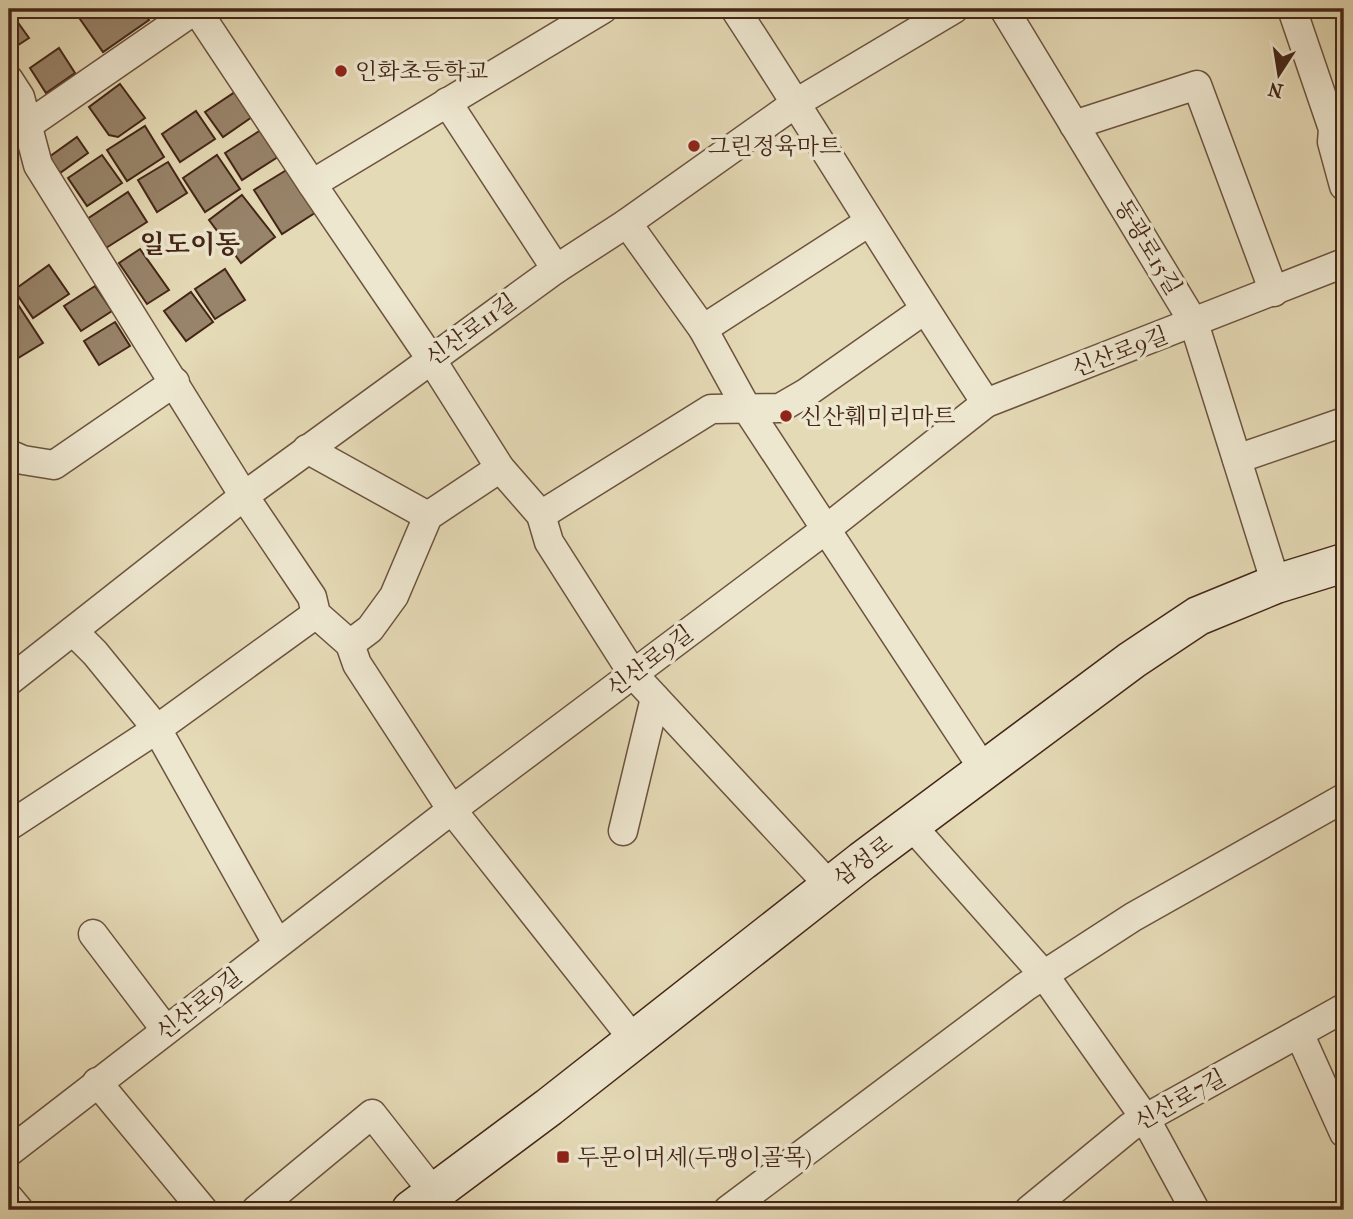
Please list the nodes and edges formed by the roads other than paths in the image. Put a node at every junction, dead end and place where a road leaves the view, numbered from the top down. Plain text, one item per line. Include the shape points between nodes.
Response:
1 (196, 9) edge
2 (603, 9) edge
3 (735, 9) edge
4 (954, 9) edge
5 (1004, 9) edge
6 (1292, 9) edge
7 (9, 79) edge
8 (447, 103) junction
9 (796, 103) junction
10 (1074, 125) junction
11 (1339, 127) edge
12 (18, 132) edge
13 (312, 184) junction
14 (1344, 186) edge
15 (869, 222) junction
16 (626, 223) junction
17 (1344, 263) edge
18 (556, 269) junction
19 (1273, 292) junction
20 (925, 310) junction
21 (1194, 323) junction
22 (703, 329) junction
23 (431, 359) junction
24 (175, 382) junction
25 (986, 403) junction
26 (747, 409) junction
27 (1344, 422) edge
28 (307, 449) junction
29 (9, 454) edge
30 (1237, 459) junction
31 (500, 468) junction
32 (244, 496) junction
33 (541, 515) junction
34 (428, 516) junction
35 (825, 530) junction
36 (1344, 563) edge
37 (1276, 584) junction
38 (316, 614) junction
39 (73, 631) junction
40 (350, 644) junction
41 (633, 674) junction
42 (9, 681) edge
43 (655, 698) junction
44 (157, 729) junction
45 (984, 770) junction
46 (1344, 799) edge
47 (452, 810) junction
48 (911, 825) junction
49 (9, 826) edge
50 (623, 831) dead end
51 (830, 886) junction
52 (93, 934) dead end
53 (277, 943) junction
54 (1044, 975) junction
55 (1344, 1009) edge
56 (165, 1030) junction
57 (1299, 1033) junction
58 (634, 1041) junction
59 (97, 1082) junction
60 (1146, 1118) junction
61 (1344, 1133) edge
62 (9, 1152) edge
63 (9, 1198) edge
64 (422, 1202) edge
65 (19, 1210) edge
66 (203, 1210) edge
67 (256, 1210) edge
68 (728, 1210) edge
69 (1029, 1210) edge
70 (1195, 1210) edge

1 - 12 street
1 - 13 street
2 - 8 street
3 - 9 street
4 - 9 street, 신산로11길
5 - 10 street, 동광로15길
6 - 11 street
7 - 12 street via 20,97
8 - 13 street
8 - 18 street
9 - 15 street
9 - 16 street, 신산로11길
10 - 19 street via 1197,85
10 - 21 street, 동광로15길
11 - 14 street via 1332,142
12 - 24 street
13 - 23 street
15 - 20 street
15 - 22 street
16 - 18 street, 신산로11길
16 - 22 street
17 - 19 street, 신산로9길
18 - 23 street, 신산로11길
19 - 21 street, 신산로9길
20 - 25 street
20 - 26 street via 806,393 779,408
21 - 25 street, 신산로9길
21 - 30 street, 동광로15길
22 - 26 street
23 - 28 street, 신산로11길
23 - 31 street
24 - 29 street via 54,465
24 - 32 street
25 - 35 street, 신산로9길
26 - 33 street via 711,409
26 - 35 street
27 - 30 street
28 - 32 street, 신산로11길
28 - 34 street
30 - 37 street, 동광로15길
31 - 33 street
31 - 34 street
32 - 38 street via 312,597
32 - 39 street, 신산로11길
33 - 41 street via 549,542
34 - 40 street via 394,596 370,629
35 - 41 street, 신산로9길
35 - 45 street
36 - 37 street, 삼성로
37 - 45 street, 삼성로 via 1198,617
38 - 40 street
38 - 44 street
39 - 42 street, 신산로11길
39 - 44 street
40 - 47 street via 357,664
41 - 43 street
41 - 47 street, 신산로9길
43 - 50 street
43 - 51 street
44 - 49 street
44 - 53 street
45 - 48 street, 삼성로
46 - 54 street via 1133,917
47 - 53 street, 신산로9길
47 - 58 street
48 - 51 street, 삼성로
48 - 54 street
51 - 58 street, 삼성로
52 - 56 street
53 - 56 street, 신산로9길
54 - 60 street
54 - 68 street
55 - 57 street, 신산로7길
56 - 59 street, 신산로9길
57 - 60 street, 신산로7길
57 - 61 street
58 - 64 street, 삼성로
59 - 62 street, 신산로9길
59 - 66 street
60 - 69 street, 신산로7길
60 - 70 street
63 - 65 street
64 - 67 street via 373,1114

